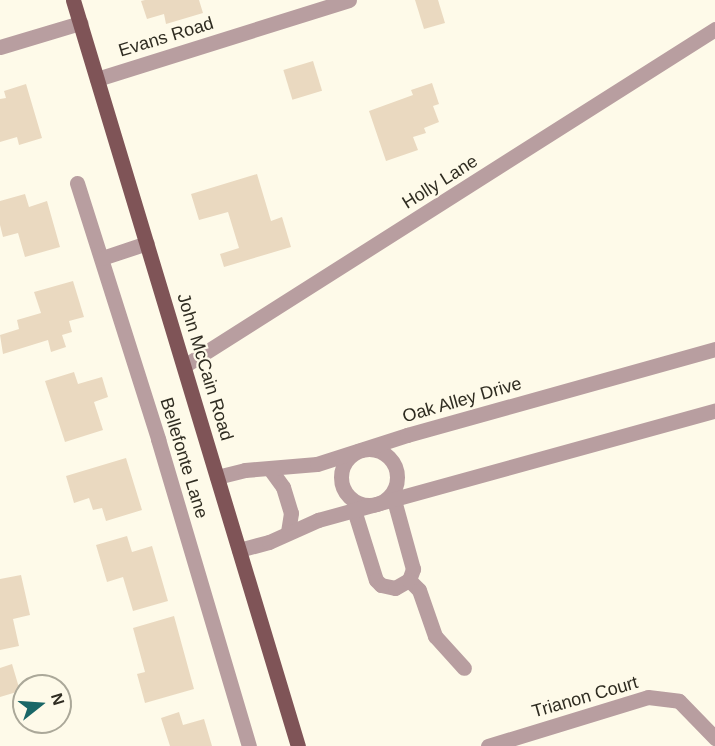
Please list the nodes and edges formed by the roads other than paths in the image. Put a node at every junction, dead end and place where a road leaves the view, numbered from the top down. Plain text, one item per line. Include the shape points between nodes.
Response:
1 (73, 0) edge
2 (349, 0) edge
3 (80, 23) junction
4 (715, 29) edge
5 (0, 47) edge
6 (97, 79) junction
7 (78, 183) dead end
8 (147, 243) junction
9 (102, 258) junction
10 (715, 349) edge
11 (184, 366) junction
12 (715, 411) edge
13 (364, 449) junction
14 (270, 469) junction
15 (217, 477) junction
16 (394, 500) junction
17 (378, 504) junction
18 (354, 510) junction
19 (288, 533) junction
20 (239, 550) junction
21 (409, 580) junction
22 (464, 668) dead end
23 (715, 738) edge
24 (249, 746) edge
25 (298, 746) edge
26 (488, 746) edge

1 - 3 main road, John McCain Road
2 - 6 street, Evans Road
3 - 5 street
3 - 6 main road, John McCain Road
4 - 11 street, Holly Lane
6 - 8 main road, John McCain Road
7 - 9 street, Bellefonte Lane
8 - 9 street
8 - 11 main road, John McCain Road
9 - 24 street, Bellefonte Lane
10 - 13 street, Oak Alley Drive
11 - 15 main road, John McCain Road
12 - 16 street
13 - 14 street, Oak Alley Drive via 317,464
13 - 17 street via 382,452 390,458 397,475 392,493
13 - 17 street via 348,458 341,484 351,499 360,504
14 - 15 street, Oak Alley Drive
14 - 19 street via 284,486 290,507
15 - 20 main road, John McCain Road
16 - 17 street
16 - 21 street via 412,561
17 - 18 street
18 - 19 street
18 - 21 street via 376,580 388,588
19 - 20 street
20 - 25 main road, John McCain Road
21 - 22 street via 419,590 435,636
23 - 26 street, Trianon Court via 679,700 648,697

